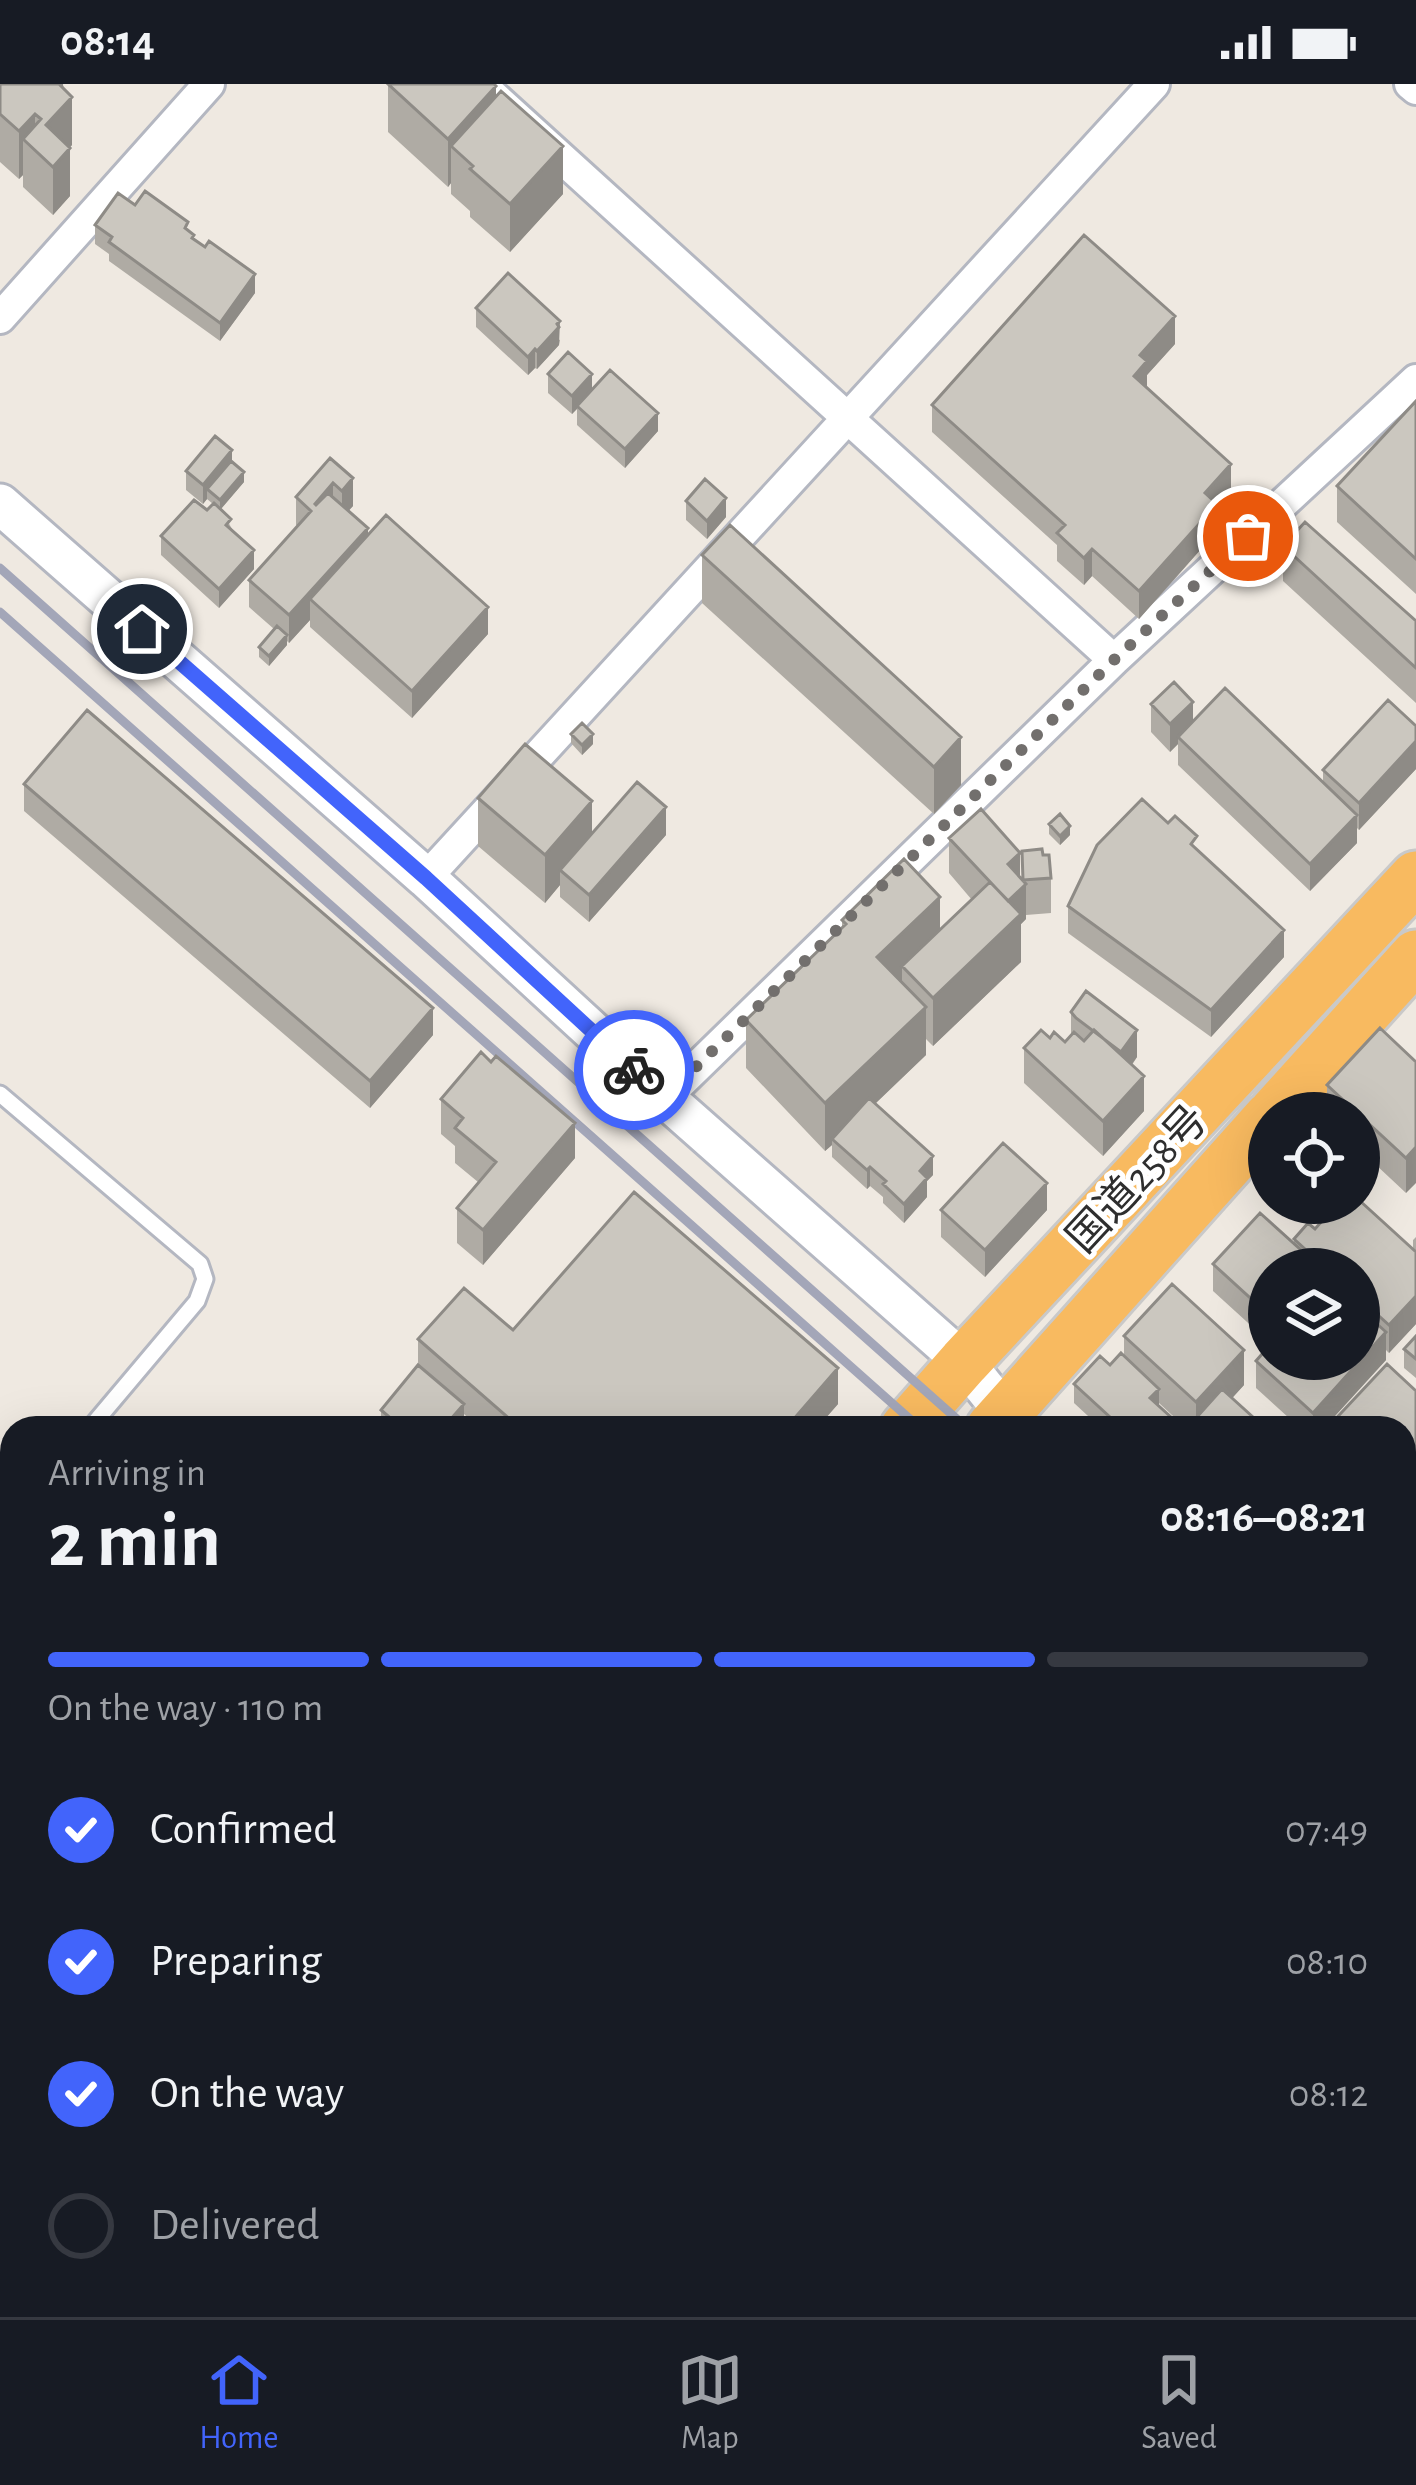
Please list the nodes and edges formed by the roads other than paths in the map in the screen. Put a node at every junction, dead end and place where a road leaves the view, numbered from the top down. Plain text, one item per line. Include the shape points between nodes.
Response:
1 (209, 84) edge
2 (480, 84) edge
3 (1154, 84) edge
4 (0, 318) edge
5 (1416, 380) edge
6 (847, 421) junction
7 (0, 504) edge
8 (1114, 660) junction
9 (1416, 877) edge
10 (426, 878) junction
11 (1416, 956) edge
12 (1299, 1092) edge
13 (0, 1094) edge
14 (664, 1098) junction
15 (1248, 1143) edge
16 (964, 1362) junction
17 (100, 1416) edge
18 (917, 1416) edge
19 (1001, 1416) edge
20 (1012, 1416) edge

1 - 4 street
2 - 6 street
3 - 6 street
5 - 8 street
6 - 8 street
6 - 10 street
7 - 10 street
8 - 14 street
9 - 16 highway, 国道258号
10 - 14 street
11 - 12 highway, 国道258号 via 1371,1029
13 - 17 lane via 200,1264 205,1279 197,1301
14 - 16 street
15 - 20 highway, 国道258号
16 - 18 highway, 国道258号
16 - 19 street

